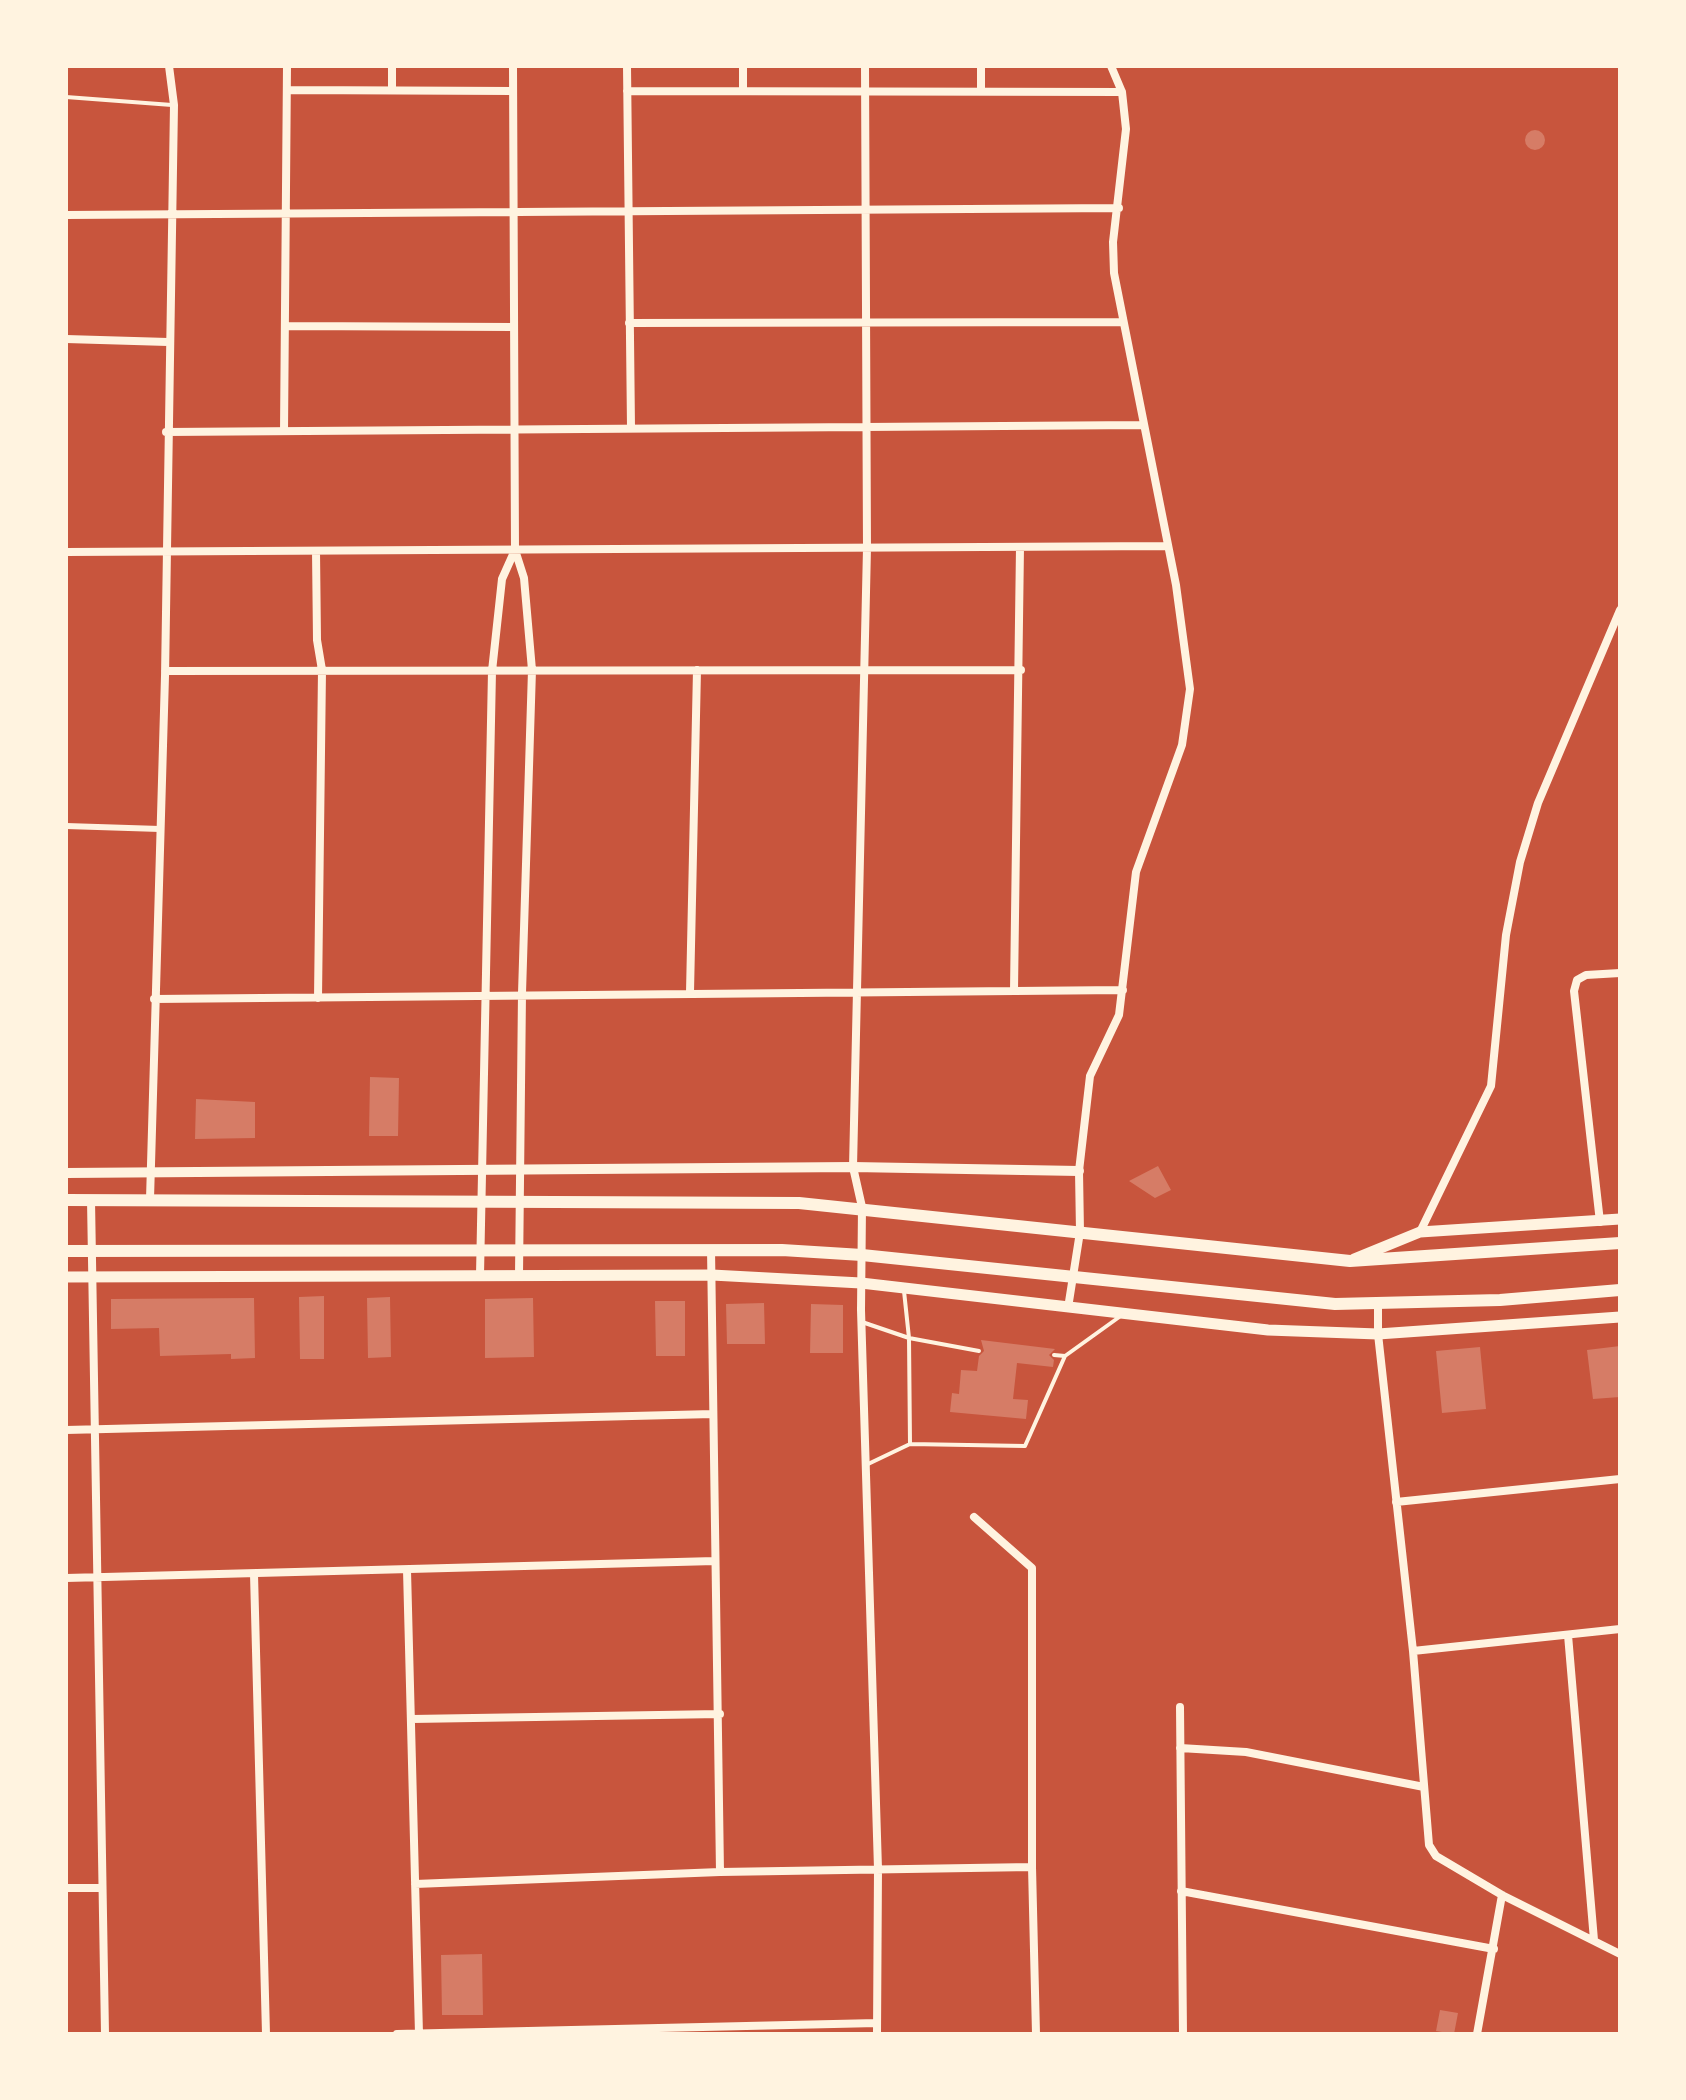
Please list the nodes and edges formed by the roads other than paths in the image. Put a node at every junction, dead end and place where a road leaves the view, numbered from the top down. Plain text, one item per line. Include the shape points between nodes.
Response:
1 (169, 66) edge
2 (287, 66) edge
3 (392, 66) edge
4 (513, 66) edge
5 (627, 66) edge
6 (743, 66) edge
7 (865, 66) edge
8 (981, 66) edge
9 (1111, 66) edge
10 (287, 90) junction
11 (392, 90) junction
12 (513, 91) junction
13 (627, 91) junction
14 (743, 91) junction
15 (865, 91) junction
16 (981, 91) junction
17 (1122, 92) junction
18 (66, 97) edge
19 (174, 105) junction
20 (1119, 208) junction
21 (865, 209) junction
22 (628, 211) junction
23 (513, 212) junction
24 (286, 213) junction
25 (170, 214) junction
26 (66, 215) edge
27 (866, 321) junction
28 (1122, 322) junction
29 (629, 323) junction
30 (285, 326) junction
31 (513, 327) junction
32 (66, 339) edge
33 (168, 342) junction
34 (1143, 425) junction
35 (867, 427) junction
36 (631, 428) junction
37 (513, 429) junction
38 (284, 431) junction
39 (166, 432) junction
40 (1167, 546) junction
41 (1020, 547) junction
42 (867, 548) junction
43 (515, 550) junction
44 (166, 551) junction
45 (316, 551) junction
46 (66, 552) edge
47 (1620, 610) edge
48 (322, 670) junction
49 (532, 670) junction
50 (697, 670) junction
51 (1021, 670) junction
52 (165, 671) junction
53 (492, 671) junction
54 (863, 671) junction
55 (66, 826) edge
56 (160, 829) junction
57 (1620, 973) edge
58 (1014, 990) junction
59 (1123, 990) junction
60 (856, 991) junction
61 (690, 992) junction
62 (484, 993) junction
63 (522, 993) junction
64 (318, 998) junction
65 (154, 999) junction
66 (853, 1167) junction
67 (1079, 1171) junction
68 (150, 1172) junction
69 (481, 1172) junction
70 (519, 1172) junction
71 (66, 1173) edge
72 (150, 1199) junction
73 (66, 1200) edge
74 (91, 1200) junction
75 (481, 1201) junction
76 (519, 1201) junction
77 (862, 1207) junction
78 (1620, 1219) edge
79 (1600, 1222) junction
80 (1080, 1232) junction
81 (1420, 1232) junction
82 (1620, 1243) edge
83 (711, 1249) junction
84 (519, 1250) junction
85 (66, 1251) edge
86 (91, 1251) junction
87 (480, 1251) junction
88 (862, 1255) junction
89 (1350, 1261) junction
90 (480, 1275) junction
91 (519, 1275) junction
92 (712, 1275) junction
93 (66, 1277) edge
94 (91, 1277) junction
95 (1073, 1279) junction
96 (861, 1283) junction
97 (904, 1289) junction
98 (1620, 1290) edge
99 (1378, 1305) junction
100 (1068, 1308) junction
101 (1123, 1314) junction
102 (1620, 1317) edge
103 (862, 1322) junction
104 (1378, 1334) junction
105 (909, 1338) junction
106 (979, 1351) dead end
107 (1054, 1355) dead end
108 (1065, 1356) junction
109 (713, 1414) junction
110 (66, 1430) edge
111 (92, 1430) junction
112 (910, 1444) junction
113 (866, 1465) junction
114 (1620, 1479) edge
115 (1396, 1502) junction
116 (974, 1517) dead end
117 (715, 1561) junction
118 (407, 1570) junction
119 (254, 1574) junction
120 (66, 1578) edge
121 (95, 1578) junction
122 (1620, 1629) edge
123 (1568, 1635) junction
124 (1413, 1651) junction
125 (1180, 1707) dead end
126 (720, 1714) junction
127 (412, 1719) junction
128 (1180, 1748) junction
129 (1424, 1787) junction
130 (1032, 1867) junction
131 (878, 1869) junction
132 (720, 1872) junction
133 (415, 1884) junction
134 (66, 1888) edge
135 (101, 1888) junction
136 (1181, 1891) junction
137 (1502, 1895) junction
138 (1594, 1940) junction
139 (1494, 1949) junction
140 (1620, 1954) edge
141 (877, 2023) junction
142 (628, 2031) edge
143 (105, 2034) edge
144 (266, 2034) edge
145 (397, 2034) edge
146 (419, 2034) edge
147 (877, 2034) edge
148 (1036, 2034) edge
149 (1183, 2034) edge
150 (1477, 2034) edge

1 - 19 street
2 - 10 street
3 - 11 street
4 - 12 street
5 - 13 street
6 - 14 street
7 - 15 street
8 - 16 street
9 - 17 street
10 - 11 street
10 - 24 street
11 - 12 street
12 - 23 street
13 - 14 street
13 - 22 street
14 - 15 street
15 - 16 street
15 - 21 street
16 - 17 street
17 - 20 street via 1126,129
18 - 19 lane
19 - 25 street
20 - 21 street
20 - 28 street via 1113,242
21 - 22 street
21 - 27 street
22 - 23 street
22 - 29 street
23 - 24 street
23 - 31 street
24 - 25 street
24 - 30 street
25 - 26 street
25 - 33 street
27 - 28 street
27 - 29 street
27 - 35 street
28 - 34 street
29 - 36 street
30 - 31 street
30 - 38 street
31 - 37 street
32 - 33 street
33 - 39 street
34 - 35 street
34 - 40 street
35 - 36 street
35 - 42 street
36 - 37 street
37 - 38 street
37 - 43 street
38 - 39 street
39 - 44 street
40 - 41 street
40 - 59 street via 1182,620 1189,717 1136,872
41 - 42 street
41 - 51 street
42 - 43 street
42 - 54 street
43 - 45 street
43 - 49 street via 524,578
43 - 53 street via 502,579
44 - 45 street
44 - 46 street
44 - 52 street
45 - 48 street
47 - 81 street via 1538,803 1520,862 1506,935 1491,1086
48 - 52 street
48 - 53 street
48 - 64 street
49 - 50 street
49 - 53 street
49 - 63 street
50 - 54 street
50 - 61 street
51 - 54 street
51 - 58 street
52 - 56 street
53 - 62 street
54 - 60 street
55 - 56 street
56 - 65 street
57 - 79 street via 1586,975 1577,980 1574,991
58 - 59 street
58 - 60 street
59 - 67 street via 1119,1015 1090,1076
60 - 61 street
60 - 66 street
61 - 63 street
62 - 63 street
62 - 64 street
62 - 69 street
63 - 70 street
64 - 65 street
65 - 68 street
66 - 67 street
66 - 70 street
66 - 77 street
67 - 80 street
68 - 69 street
68 - 71 street
68 - 72 street
69 - 70 street
69 - 75 street
70 - 76 street
72 - 74 main road
72 - 75 main road
73 - 74 main road
74 - 86 street
75 - 76 main road
75 - 87 street
76 - 77 main road
76 - 84 street
77 - 80 main road
77 - 88 street
78 - 79 main road
79 - 81 main road
80 - 89 main road
80 - 95 street
81 - 89 main road
82 - 89 main road
83 - 84 main road
83 - 88 main road
83 - 92 street
84 - 87 main road
84 - 91 street
85 - 86 main road
86 - 87 main road
86 - 94 street
87 - 90 street
88 - 95 main road
88 - 96 street
90 - 91 main road
90 - 94 main road
91 - 92 main road
92 - 96 main road
92 - 109 street
93 - 94 main road
94 - 111 street
95 - 99 main road
95 - 100 street
96 - 97 main road
96 - 103 street
97 - 100 main road
97 - 105 lane
98 - 99 main road
99 - 104 street
100 - 101 main road
101 - 104 main road via 1268,1330
101 - 108 lane
102 - 104 main road
103 - 105 lane
103 - 113 street
104 - 115 street
105 - 106 lane
105 - 112 lane
107 - 108 lane
108 - 112 lane via 1025,1446
109 - 111 street
109 - 117 street
110 - 111 street
111 - 121 street
112 - 113 lane
113 - 131 street
114 - 115 street
115 - 124 street
116 - 130 street via 1032,1568
117 - 118 street
117 - 126 street
118 - 119 street
118 - 127 street
119 - 121 street
119 - 144 street
120 - 121 street
121 - 135 street
122 - 123 street
123 - 124 street
123 - 138 street
124 - 129 street
125 - 128 street
126 - 127 street
126 - 132 street
127 - 133 street
128 - 129 street via 1246,1752
128 - 136 street
129 - 137 street via 1429,1845 1436,1856
130 - 131 street
130 - 148 street
131 - 132 street
131 - 141 street
132 - 133 street
133 - 146 street
134 - 135 street
135 - 143 street
136 - 139 street
136 - 149 street
137 - 138 street
137 - 139 street
138 - 140 street
139 - 150 street
141 - 142 street
141 - 147 street
142 - 146 street
145 - 146 street

